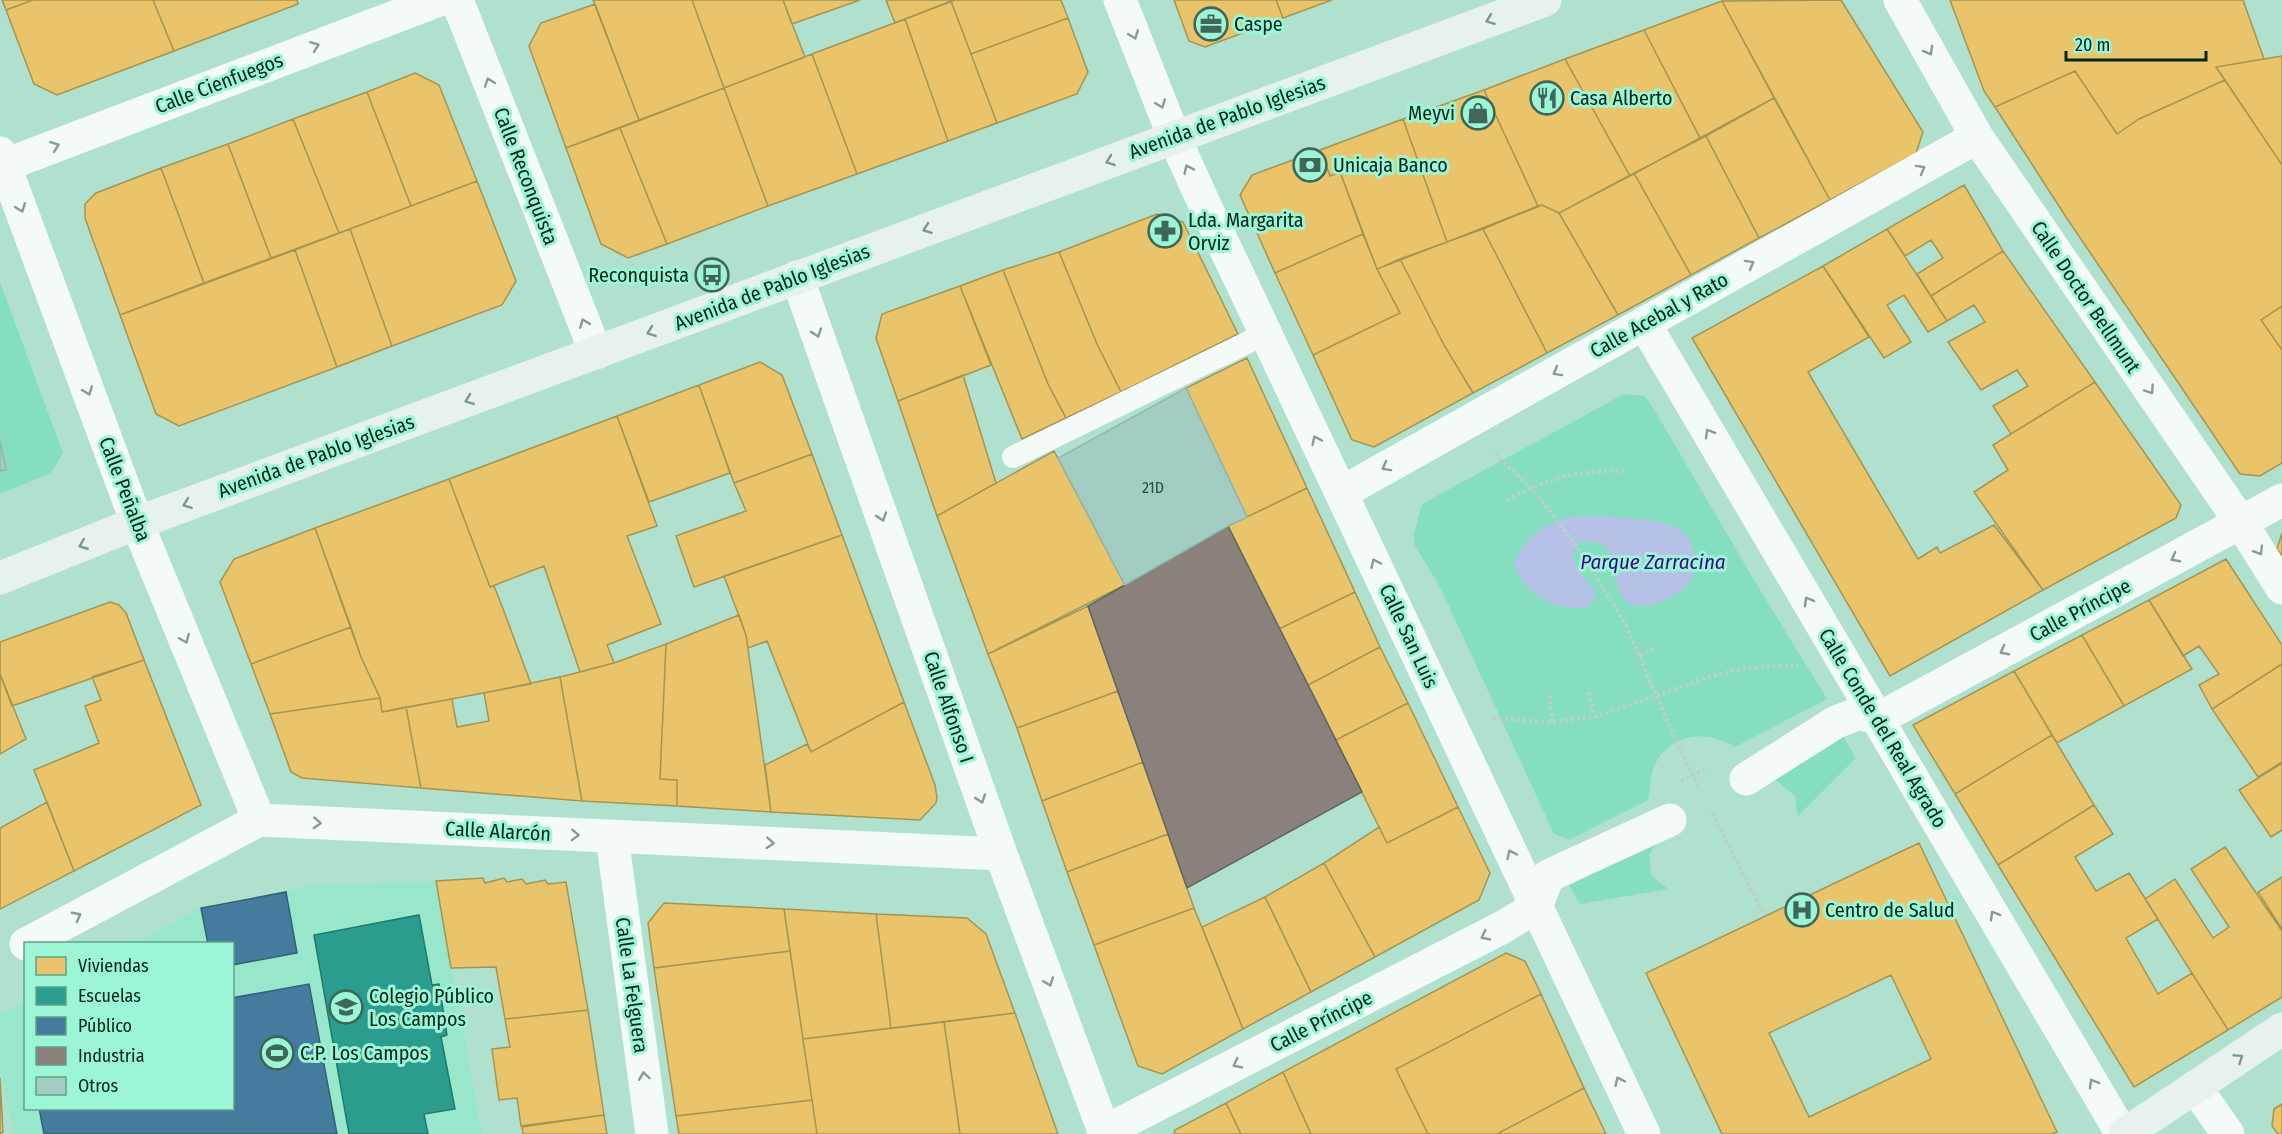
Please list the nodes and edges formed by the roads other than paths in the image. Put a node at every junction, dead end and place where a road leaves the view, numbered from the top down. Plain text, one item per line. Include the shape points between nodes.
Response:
1 (439, 0) edge
2 (458, 0) edge
3 (1120, 0) edge
4 (1545, 0) edge
5 (1900, 0) edge
6 (1174, 137) junction
7 (1977, 137) junction
8 (2, 162) edge
9 (797, 278) junction
10 (1644, 323) junction
11 (1266, 334) junction
12 (596, 352) junction
13 (1013, 457) dead end
14 (1341, 493) junction
15 (2282, 500) edge
16 (137, 523) junction
17 (2241, 523) junction
18 (0, 578) edge
19 (2282, 588) edge
20 (1878, 719) junction
21 (1746, 779) dead end
22 (259, 820) junction
23 (1670, 820) dead end
24 (612, 836) junction
25 (1001, 854) junction
26 (1536, 907) junction
27 (30, 942) edge
28 (24, 945) edge
29 (0, 957) edge
30 (2282, 1029) edge
31 (2195, 1088) junction
32 (1105, 1133) edge
33 (652, 1134) edge
34 (1644, 1134) edge
35 (2123, 1134) edge
36 (2228, 1134) edge

8 -> 1 street, Calle Cienfuegos
12 -> 2 street, Calle Reconquista
3 -> 6 street, Calle San Luis
4 -> 6 main road, Avenida de Pablo Iglesias
5 -> 7 street, Calle Doctor Bellmunt
6 -> 9 main road, Avenida de Pablo Iglesias
11 -> 6 street, Calle San Luis
10 -> 7 street, Calle Acebal y Rato
7 -> 17 street, Calle Doctor Bellmunt
8 -> 16 street, Calle Peñalba
9 -> 12 main road, Avenida de Pablo Iglesias
9 -> 25 street, Calle Alfonso I
10 -> 14 street, Calle Acebal y Rato
20 -> 10 street, Calle Conde del Real Agrado
11 - 13 lane
14 -> 11 street, Calle San Luis
12 -> 16 main road, Avenida de Pablo Iglesias
26 -> 14 street, Calle San Luis
15 - 17 street, Calle Príncipe
16 -> 18 main road, Avenida de Pablo Iglesias
16 -> 22 street, Calle Peñalba
17 -> 19 street, Calle Doctor Bellmunt
17 -> 20 street, Calle Príncipe
20 - 21 street via 1860,713 1836,722
35 -> 20 street, Calle Conde del Real Agrado
22 -> 24 street, Calle Alarcón
27 -> 22 street
23 - 26 street via 1548,876
24 -> 25 street, Calle Alarcón
33 -> 24 street, Calle La Felguera
25 -> 32 street, Calle Alfonso I
26 -> 32 street, Calle Príncipe via 1493,933
34 -> 26 street, Calle San Luis
28 - 29 street
31 -> 30 main road
31 - 35 main road
31 - 36 street

